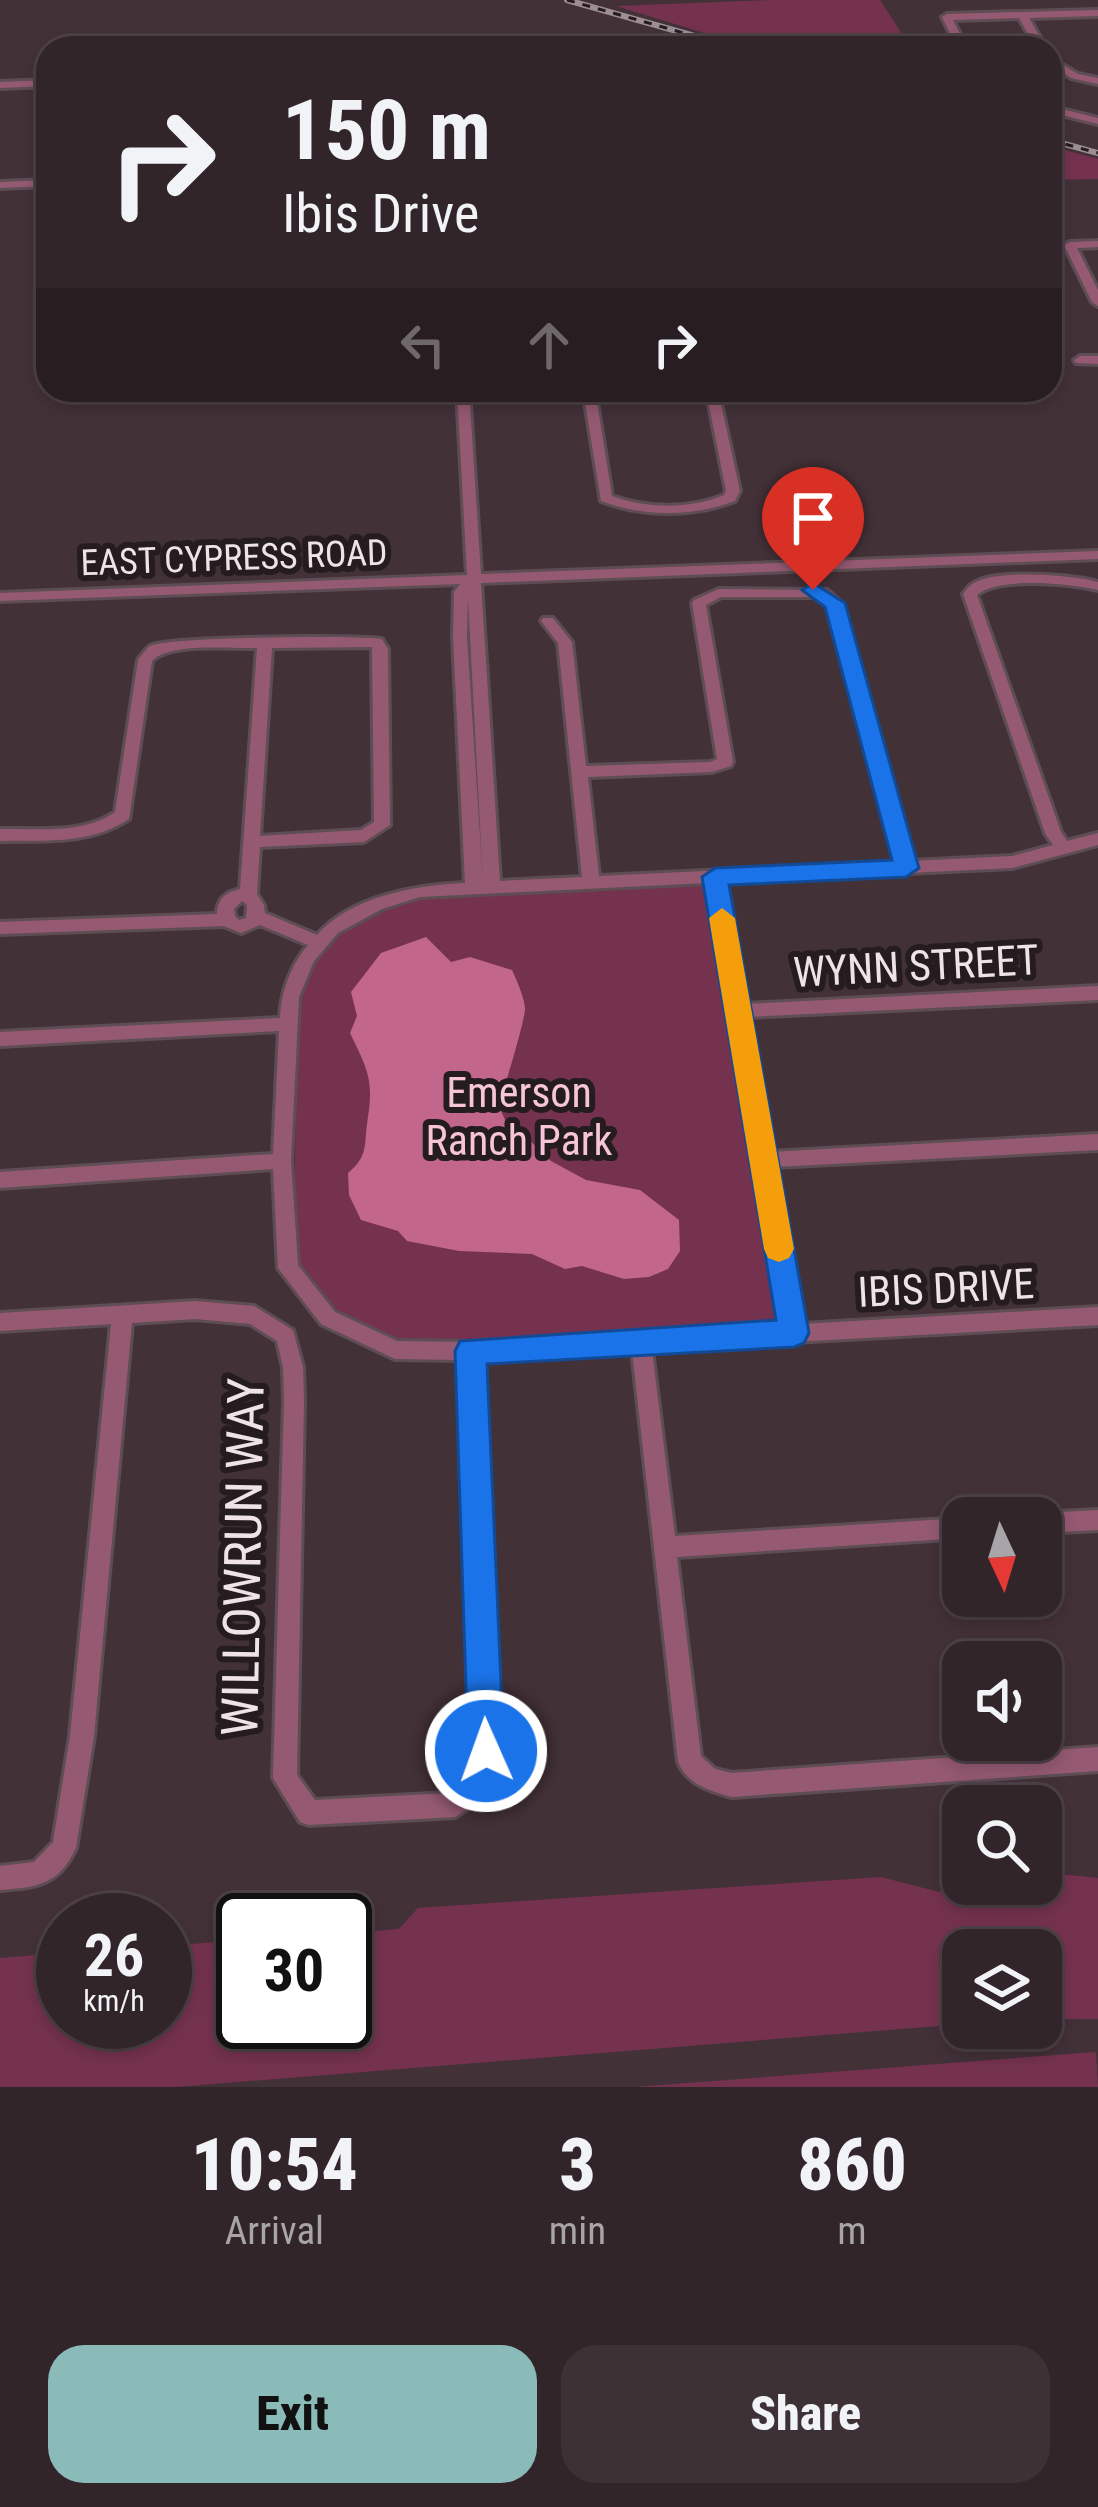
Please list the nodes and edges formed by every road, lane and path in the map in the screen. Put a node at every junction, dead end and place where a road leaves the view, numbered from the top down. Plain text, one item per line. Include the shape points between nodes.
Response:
1 (1080, 7) edge
2 (1012, 12) junction
3 (1098, 13) edge
4 (956, 36) edge
5 (1031, 36) edge
6 (1062, 68) edge
7 (1098, 81) edge
8 (36, 84) edge
9 (0, 85) edge
10 (1062, 112) edge
11 (1098, 121) edge
12 (36, 184) edge
13 (0, 185) edge
14 (1098, 244) edge
15 (1098, 302) edge
16 (1080, 360) dead end
17 (1098, 360) edge
18 (464, 402) edge
19 (591, 402) edge
20 (714, 402) edge
21 (1098, 545) edge
22 (1098, 555) edge
23 (471, 578) junction
24 (1098, 586) edge
25 (0, 597) edge
26 (548, 621) dead end
27 (265, 642) junction
28 (580, 772) junction
29 (0, 835) edge
30 (1098, 839) edge
31 (253, 842) junction
32 (1063, 848) junction
33 (906, 868) junction
34 (715, 877) junction
35 (591, 882) junction
36 (483, 887) junction
37 (248, 898) junction
38 (257, 917) junction
39 (225, 920) junction
40 (0, 928) edge
41 (320, 943) junction
42 (1098, 993) edge
43 (738, 1011) junction
44 (288, 1024) junction
45 (0, 1039) edge
46 (1098, 1142) edge
47 (764, 1160) junction
48 (283, 1161) junction
49 (0, 1180) edge
50 (1098, 1316) edge
51 (122, 1317) junction
52 (0, 1322) edge
53 (794, 1333) junction
54 (641, 1341) junction
55 (471, 1351) junction
56 (1098, 1520) edge
57 (1062, 1522) edge
58 (942, 1529) edge
59 (663, 1547) junction
60 (1098, 1759) edge
61 (0, 1878) edge

1 - 2 street
1 - 3 street
2 - 4 street via 947,16
2 - 5 street
6 - 7 street
8 - 9 street
10 - 11 street
12 - 13 street
14 - 15 street via 1070,245
16 - 17 street
18 - 23 street
19 - 20 street via 606,498 628,507 730,498
21 - 23 street, EAST CYPRESS ROAD
22 - 23 street, EAST CYPRESS ROAD
23 - 25 street, EAST CYPRESS ROAD
23 - 36 street via 478,591
24 - 32 street via 1071,579 989,582 970,595
26 - 28 street via 565,642
27 - 29 street via 155,650 145,660 123,814 86,831
27 - 31 street
27 - 31 street via 377,642 382,649 382,825 364,836
28 - 33 street via 725,762 699,603 719,593 822,592 835,603
28 - 35 street
30 - 32 street
31 - 37 street
32 - 33 street via 1012,862
33 - 34 street
34 - 35 street
34 - 43 street
35 - 36 street
36 - 41 street via 418,891 376,905
37 - 38 street
37 - 39 street via 226,904
38 - 39 street via 241,925
38 - 41 street
39 - 40 street
41 - 44 street, IBIS DRIVE via 290,997
42 - 43 street, WYNN STREET
43 - 47 street
44 - 45 street
44 - 48 street, IBIS DRIVE
46 - 47 street
47 - 53 street
48 - 49 street
48 - 55 street, IBIS DRIVE via 288,1268 328,1318 395,1350
50 - 53 street, IBIS DRIVE
51 - 52 street, WILLOWRUN WAY
51 - 55 street, WILLOWRUN WAY via 254,1315 286,1336 294,1401 285,1778 309,1813 455,1805 475,1789 486,1751
51 - 61 street via 64,1847 40,1874
53 - 54 street, IBIS DRIVE
54 - 55 street, IBIS DRIVE
54 - 59 street
56 - 57 street
58 - 59 street
59 - 60 street via 684,1740 690,1762 710,1780 732,1785

